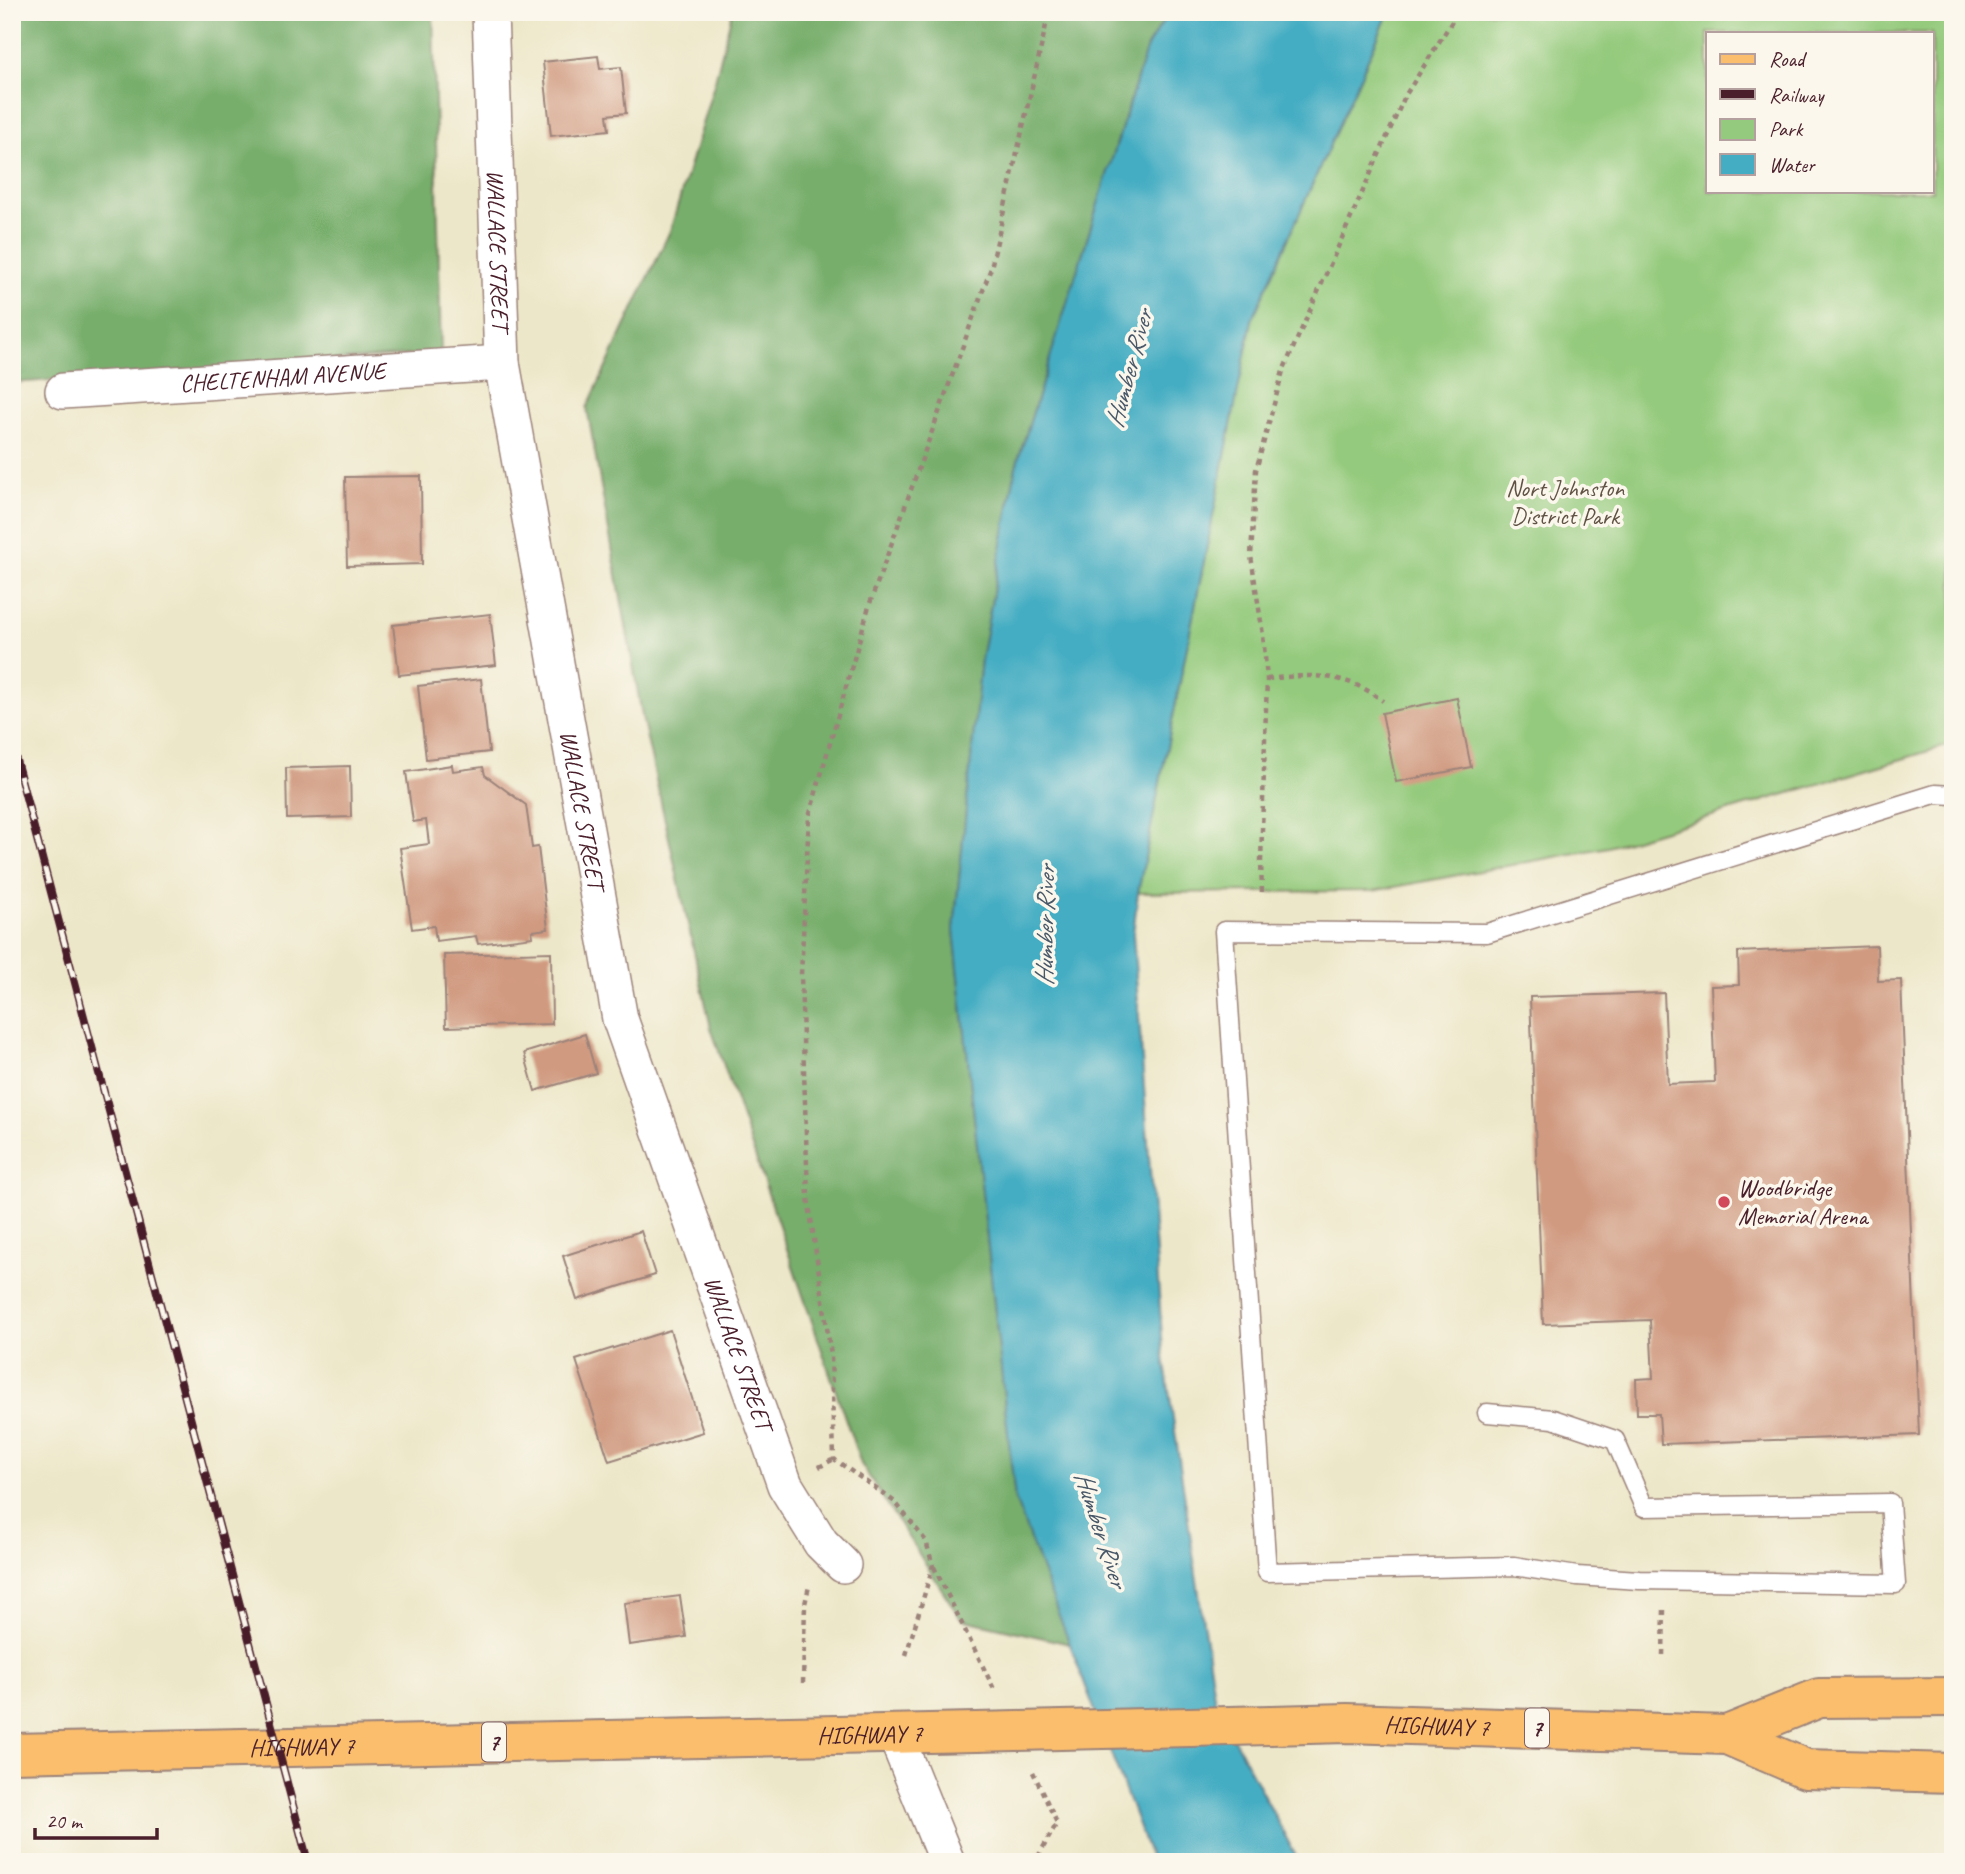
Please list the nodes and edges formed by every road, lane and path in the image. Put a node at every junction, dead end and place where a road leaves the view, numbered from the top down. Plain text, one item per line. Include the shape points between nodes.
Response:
1 (490, 12) edge
2 (1049, 12) edge
3 (1458, 12) edge
4 (502, 363) junction
5 (63, 391) dead end
6 (1267, 679) junction
7 (1383, 701) dead end
8 (1953, 795) edge
9 (1262, 892) dead end
10 (1488, 1413) dead end
11 (832, 1554) joint
12 (1665, 1581) junction
13 (906, 1655) dead end
14 (1663, 1655) dead end
15 (803, 1683) dead end
16 (1953, 1697) edge
17 (895, 1734) junction
18 (1727, 1735) junction
19 (12, 1753) edge
20 (1953, 1773) edge
21 (947, 1862) edge

1 - 4 street, WALLACE STREET
2 - 13 path via 991,268 869,607 809,817 801,975 808,1198 831,1355 834,1459 895,1502 926,1541 933,1566
3 - 6 path via 1405,96 1283,371 1256,470 1251,556
4 - 5 street, CHELTENHAM AVENUE
4 - 11 street, WALLACE STREET via 620,1019 785,1485
6 - 7 path via 1312,674 1343,680
6 - 9 path
8 - 12 lane via 1935,794 1487,933 1224,931 1267,1572 1514,1566 1577,1576
10 - 12 lane via 1553,1419 1615,1440 1644,1507 1890,1503 1896,1584
11 - 15 path via 805,1604
12 - 14 path
16 - 18 main road, HIGHWAY 7 / 7 via 1819,1698
17 - 18 main road, HIGHWAY 7 / 7, bridge via 1347,1723
17 - 19 main road, HIGHWAY 7 / 7
17 - 21 street
18 - 20 main road, HIGHWAY 7 / 7 via 1806,1769

